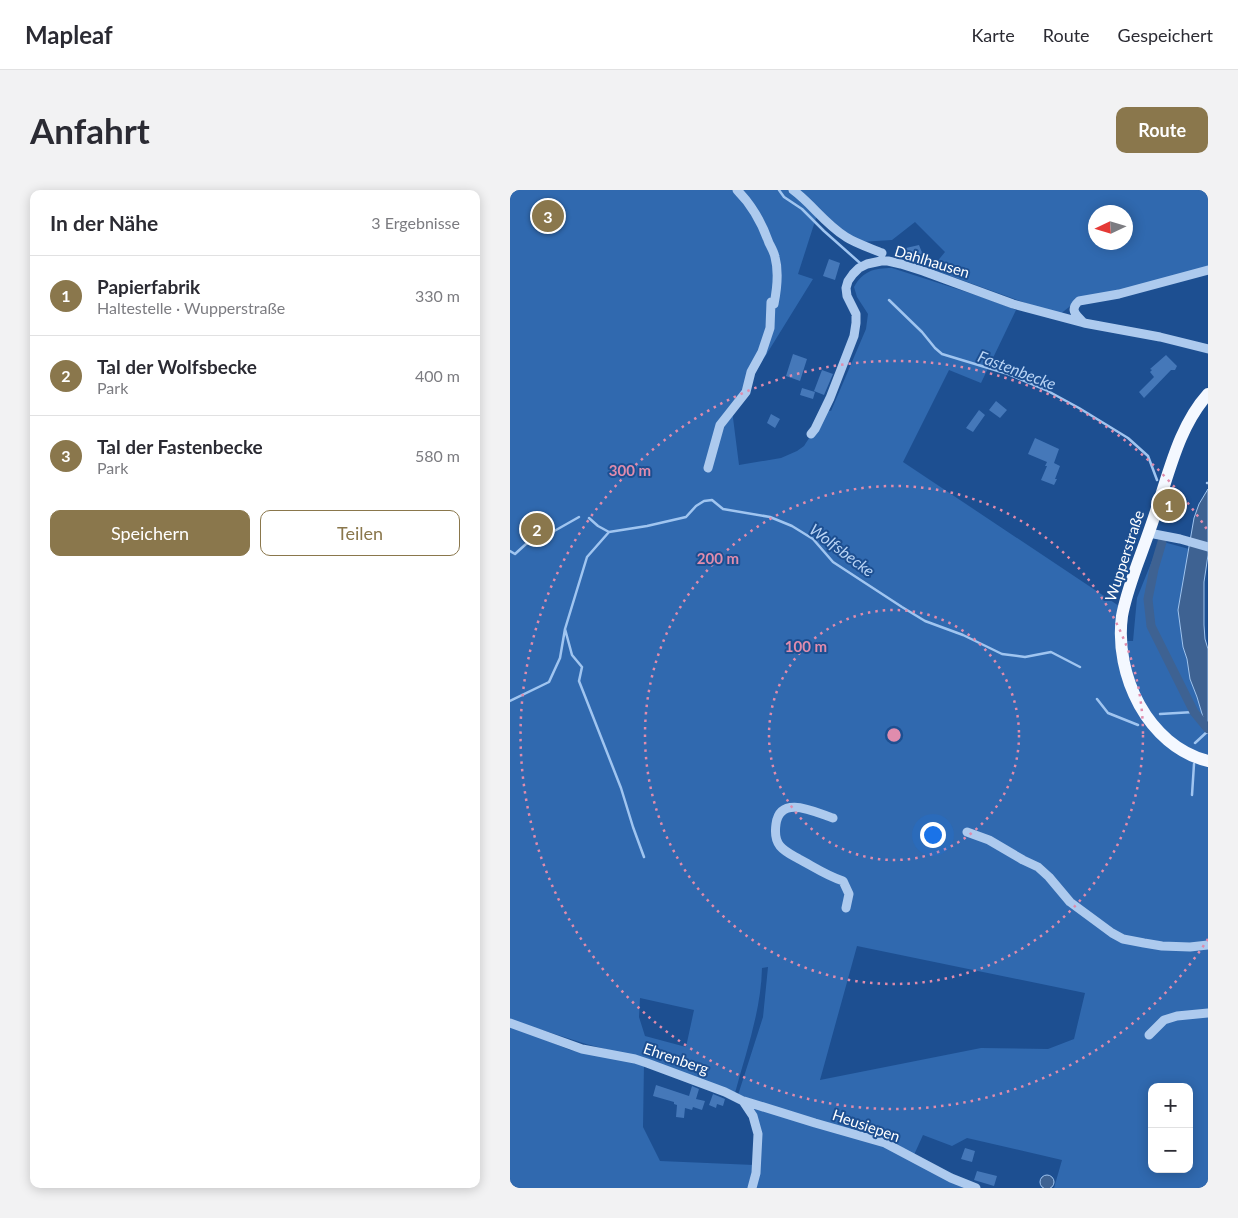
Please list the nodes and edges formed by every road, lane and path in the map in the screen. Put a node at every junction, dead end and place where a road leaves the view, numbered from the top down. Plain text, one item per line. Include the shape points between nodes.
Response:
1 (737, 190) edge
2 (793, 190) edge
3 (882, 253) dead end
4 (1208, 270) edge
5 (1084, 323) junction
6 (1208, 349) edge
7 (1208, 394) edge
8 (811, 434) dead end
9 (708, 468) dead end
10 (1149, 532) junction
11 (1208, 547) edge
12 (1208, 761) edge
13 (833, 818) dead end
14 (968, 832) dead end
15 (846, 908) dead end
16 (1208, 945) edge
17 (1208, 1013) edge
18 (510, 1023) edge
19 (1149, 1036) dead end
20 (743, 1101) junction
21 (752, 1188) edge
22 (976, 1188) edge

1 - 9 street via 758,217 775,257 776,296 774,304 771,304 770,328 762,352 751,372 746,392 720,425
2 - 3 street via 847,238
4 - 5 street via 1119,294 1079,301 1073,309
5 - 6 street, Dahlhausen
5 - 8 street, Dahlhausen via 1012,304 901,264 881,261 867,264 848,281 847,296 856,314 854,336 830,398
7 - 10 main road, Wupperstraße via 1180,441
10 - 11 street
10 - 12 main road, Wupperstraße via 1122,616 1125,665 1134,693 1152,724 1186,753
13 - 15 street via 800,807 783,808 778,815 776,836 784,851 844,881 849,894
14 - 16 street via 1038,867 1070,902 1123,939 1162,946
17 - 19 street via 1164,1020
18 - 20 street, Ehrenberg via 572,1046 648,1063
20 - 21 street via 753,1116 758,1134
20 - 22 street, Heusiepen via 885,1143

